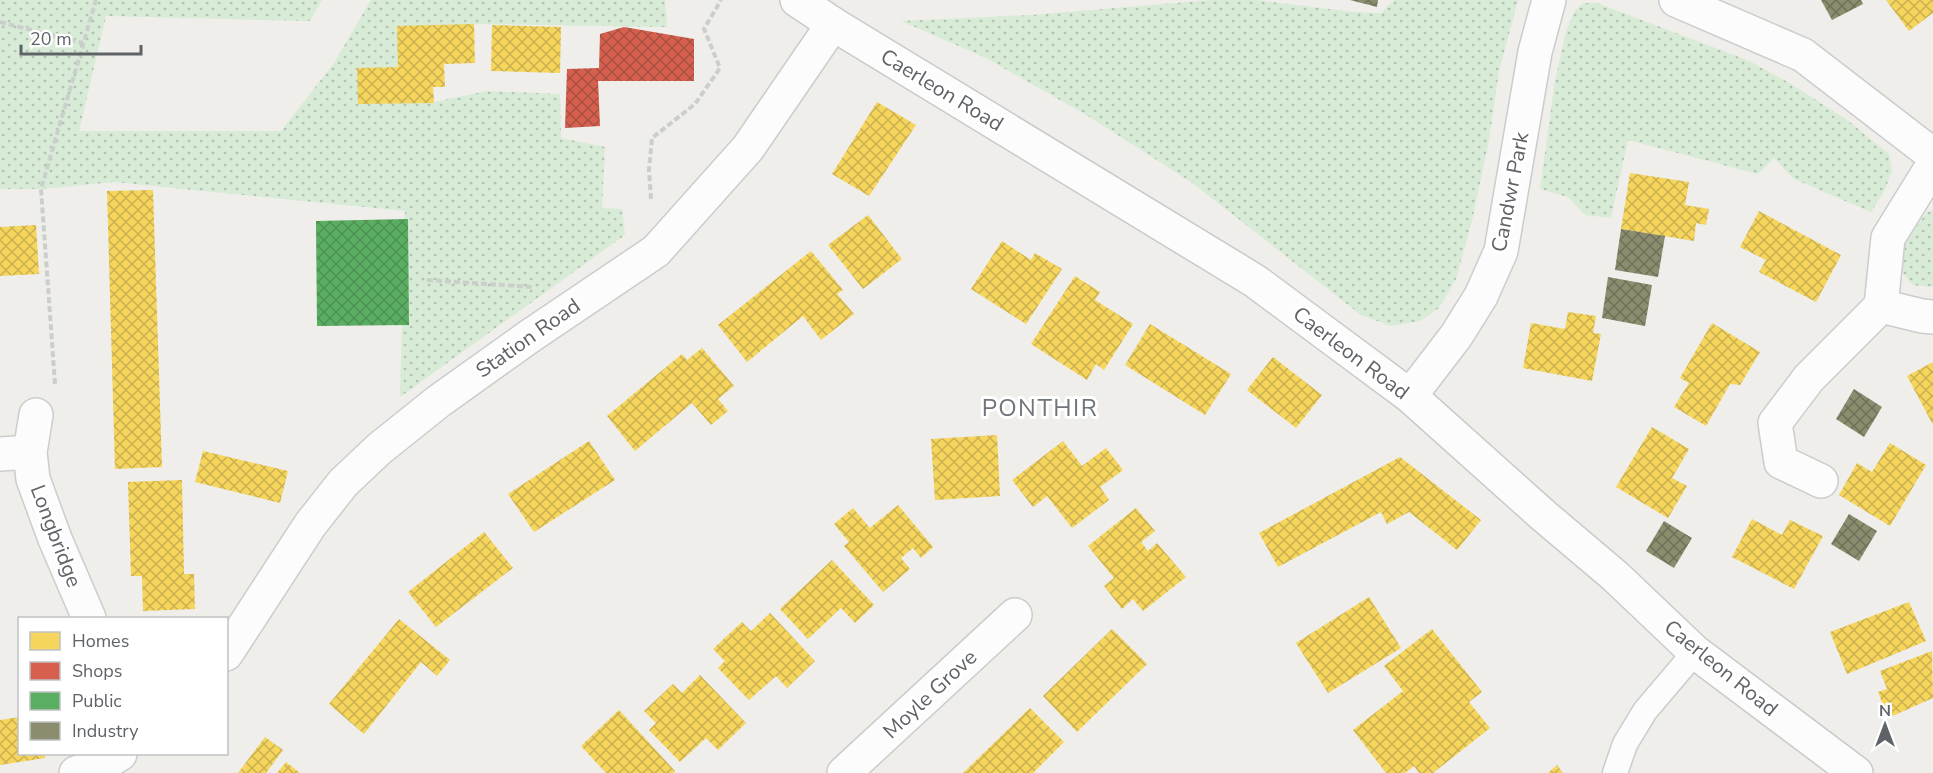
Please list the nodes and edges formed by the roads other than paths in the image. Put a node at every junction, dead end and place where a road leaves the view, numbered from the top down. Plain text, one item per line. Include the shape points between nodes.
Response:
1 (797, 0) edge
2 (1549, 0) edge
3 (1676, 0) edge
4 (833, 24) junction
5 (1933, 155) edge
6 (1933, 165) edge
7 (1881, 306) junction
8 (1933, 317) edge
9 (1410, 396) junction
10 (36, 415) road end
11 (15, 453) edge
12 (1821, 481) dead end
13 (1015, 615) dead end
14 (89, 617) edge
15 (228, 651) edge
16 (1695, 652) junction
17 (844, 773) edge
18 (1615, 773) edge
19 (1856, 773) edge

1 - 4 street, Caerleon Road
2 - 9 street, Candwr Park via 1535,52 1501,251 1481,296
3 - 5 street via 1803,55
4 - 9 street, Caerleon Road via 1255,281
4 - 15 street, Station Road via 748,148 656,251 438,401 343,483 310,525
6 - 7 street via 1888,238
7 - 8 street
7 - 12 street via 1809,378 1776,423 1781,462
9 - 16 street, Caerleon Road via 1615,576
10 - 11 street, Longbridge
11 - 14 street, Longbridge via 33,479
13 - 17 street, Moyle Grove
16 - 18 lane via 1645,711 1625,744
16 - 19 street, Caerleon Road

